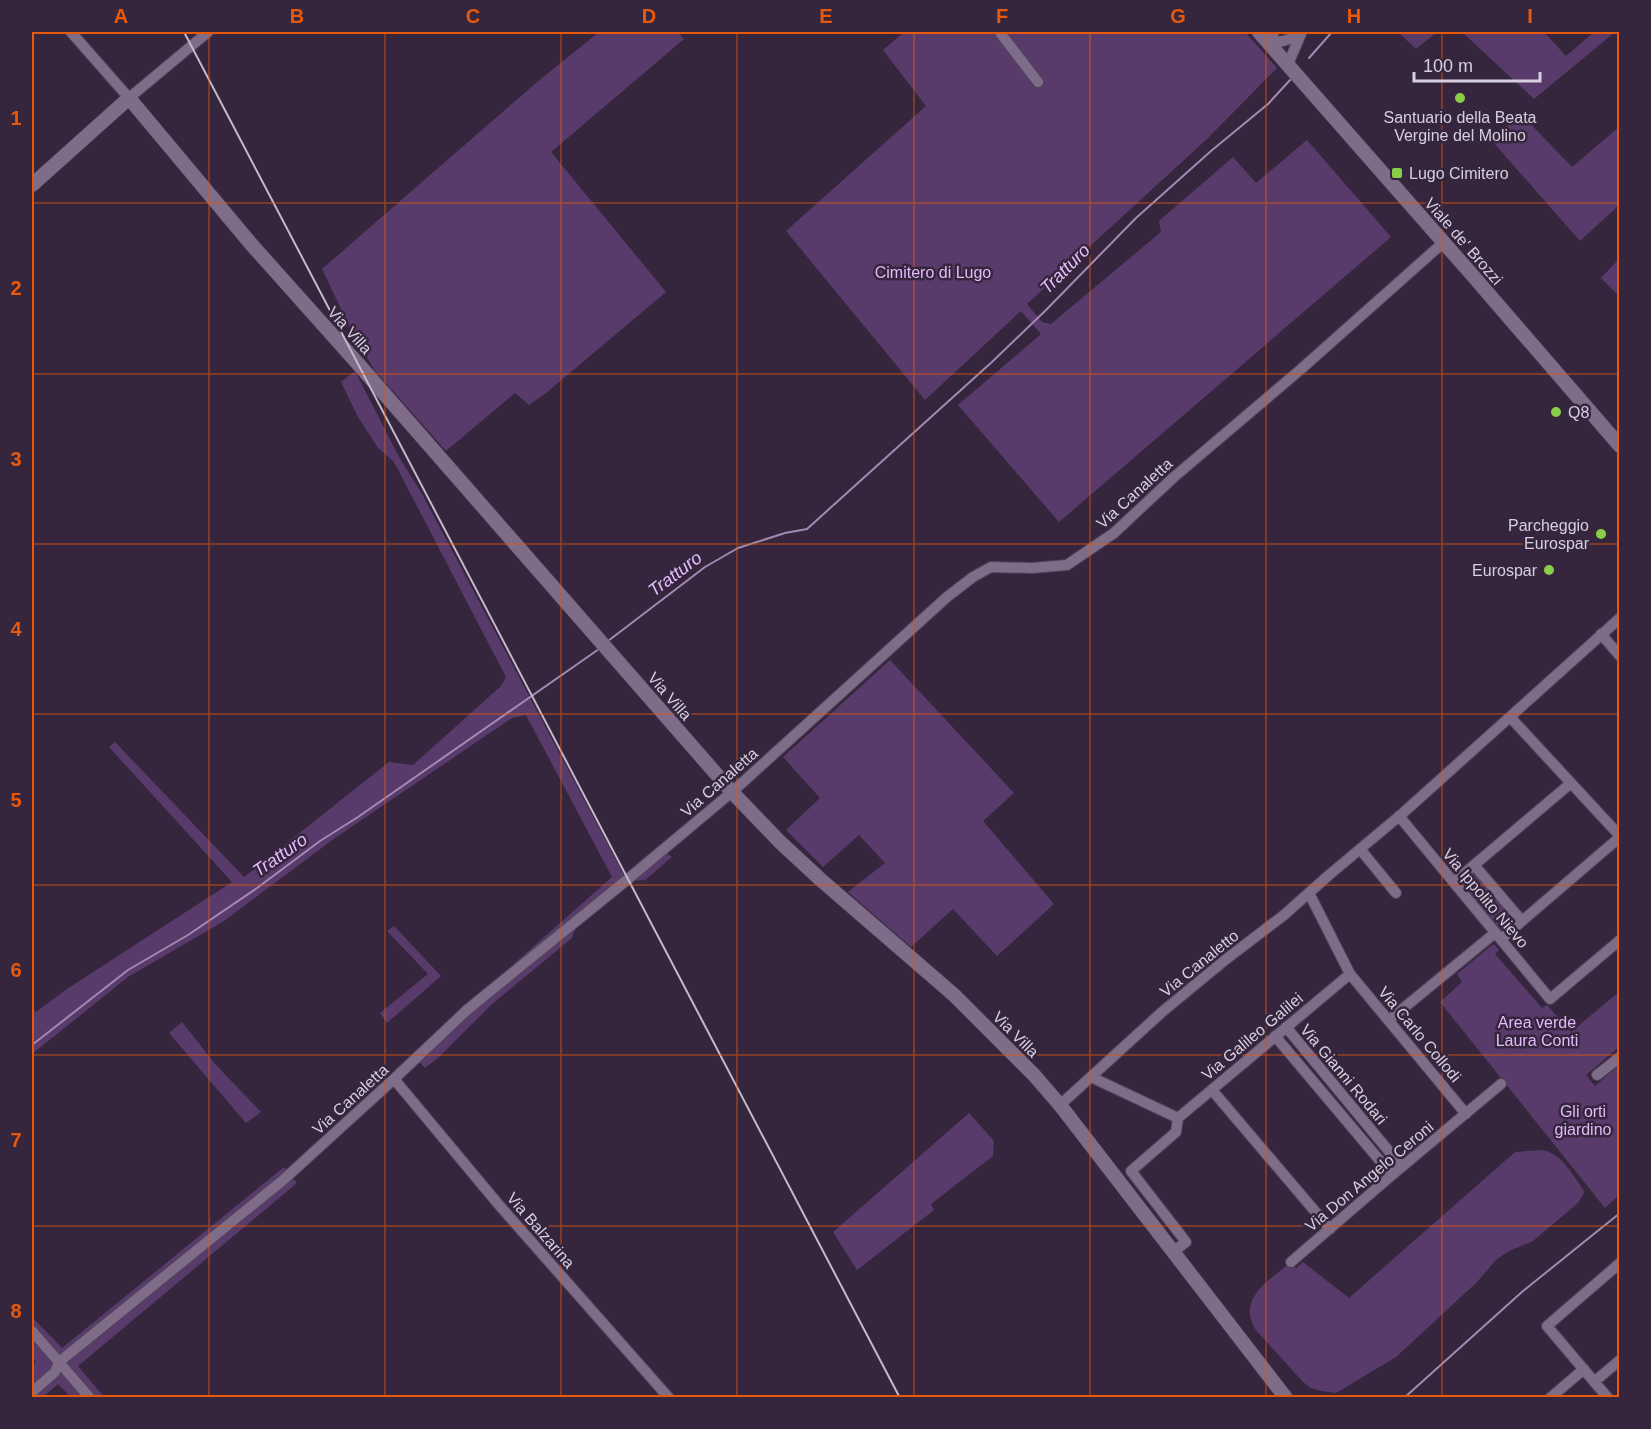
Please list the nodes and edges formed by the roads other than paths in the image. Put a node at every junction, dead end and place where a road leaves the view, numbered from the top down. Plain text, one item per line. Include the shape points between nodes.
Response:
1 (70, 32) edge
2 (208, 32) edge
3 (1003, 32) edge
4 (1259, 32) edge
5 (1301, 34) edge
6 (1272, 37) edge
7 (1288, 64) junction
8 (1038, 82) dead end
9 (129, 98) junction
10 (32, 185) edge
11 (1444, 242) junction
12 (1620, 446) edge
13 (1620, 618) edge
14 (1601, 634) junction
15 (1620, 656) edge
16 (1510, 717) junction
17 (1571, 783) junction
18 (732, 792) junction
19 (1399, 816) junction
20 (1620, 837) edge
21 (1360, 849) junction
22 (1474, 865) junction
23 (1454, 882) junction
24 (1309, 893) junction
25 (1396, 893) dead end
26 (1522, 921) junction
27 (1498, 936) junction
28 (1620, 940) edge
29 (1350, 974) junction
30 (1389, 1020) junction
31 (1286, 1028) junction
32 (1275, 1036) junction
33 (1620, 1057) edge
34 (1598, 1075) dead end
35 (1091, 1077) junction
36 (394, 1080) junction
37 (1501, 1084) dead end
38 (1212, 1090) junction
39 (1060, 1105) junction
40 (1466, 1114) junction
41 (1178, 1118) junction
42 (1402, 1167) junction
43 (1392, 1175) junction
44 (1330, 1229) junction
45 (1173, 1252) junction
46 (1292, 1262) dead end
47 (1620, 1263) edge
48 (32, 1331) edge
49 (1620, 1360) edge
50 (59, 1362) junction
51 (1584, 1369) junction
52 (1594, 1382) junction
53 (32, 1392) edge
54 (90, 1398) edge
55 (669, 1398) edge
56 (1286, 1398) edge
57 (1550, 1398) edge
58 (1608, 1398) edge

1 - 9 street
2 - 9 street
3 - 8 street
4 - 6 street, Viale de' Brozzi
5 - 6 street via 1283,41
5 - 7 street
6 - 7 street, Viale de' Brozzi
7 - 11 street, Viale de' Brozzi
9 - 10 street
9 - 18 street, Via Villa via 251,244
11 - 12 street, Viale de' Brozzi
11 - 18 street, Via Canaletta via 1114,533 1067,565 991,567 972,577
13 - 14 street, Via Canaletto
14 - 15 street
14 - 16 street, Via Canaletto
16 - 17 street
16 - 19 street, Via Canaletto
17 - 20 street
17 - 22 street
18 - 36 street, Via Canaletta via 467,1010
18 - 39 street, Via Villa via 821,880 954,995
19 - 21 street, Via Canaletto
19 - 23 street, Via Ippolito Nievo
20 - 26 street
21 - 24 street, Via Canaletto
21 - 25 street
22 - 23 street
22 - 26 street
23 - 27 street, Via Ippolito Nievo
24 - 29 street
24 - 35 street, Via Canaletto via 1162,1012
26 - 27 street
27 - 28 street, Via Ippolito Nievo via 1550,999
27 - 30 street
29 - 30 street, Via Carlo Collodi
29 - 31 street, Via Galileo Galilei
30 - 40 street, Via Carlo Collodi
31 - 32 street, Via Galileo Galilei
31 - 42 street, Via Gianni Rodari
32 - 38 street, Via Galileo Galilei
32 - 43 street, Via Gianni Rodari
33 - 34 street
35 - 39 street, Via Canaletto
35 - 41 street
36 - 50 street, Via Canaletta via 282,1181
36 - 55 street, Via Balzarina
37 - 40 street, Via Don Angelo Ceroni
38 - 41 street, Via Galileo Galilei
38 - 44 street
39 - 45 street, Via Villa
40 - 42 street, Via Don Angelo Ceroni
41 - 45 street via 1176,1132 1131,1171 1186,1242
42 - 43 street, Via Don Angelo Ceroni
43 - 44 street, Via Don Angelo Ceroni
44 - 46 street, Via Don Angelo Ceroni
45 - 56 street, Via Villa
47 - 51 street via 1547,1326
48 - 50 street
49 - 52 street
50 - 53 street, Via Canaletta via 55,1372
50 - 54 street
51 - 52 street
51 - 57 street
52 - 58 street

